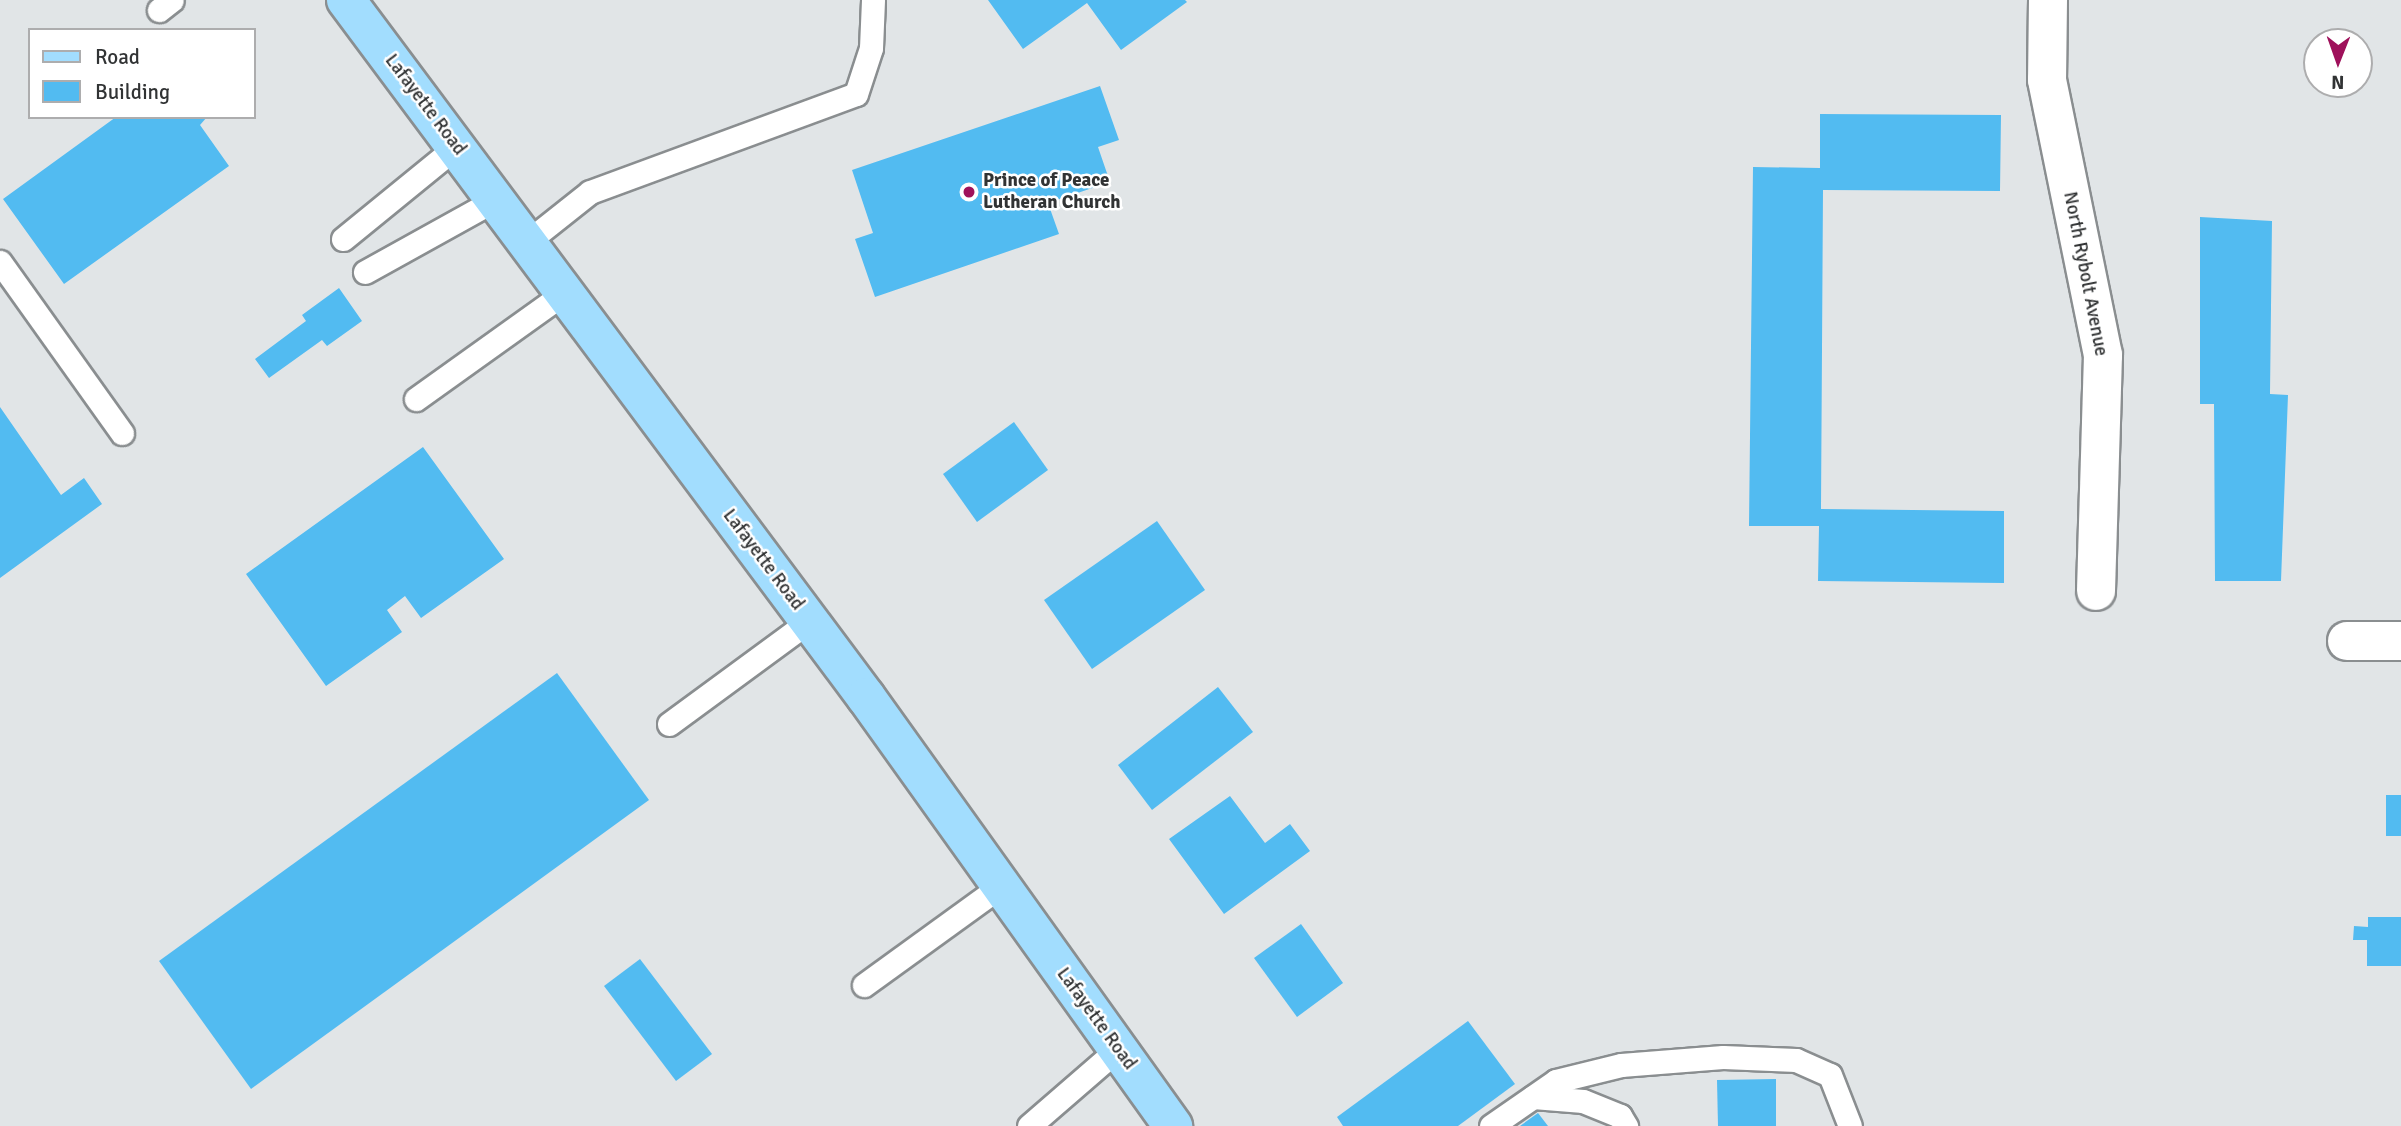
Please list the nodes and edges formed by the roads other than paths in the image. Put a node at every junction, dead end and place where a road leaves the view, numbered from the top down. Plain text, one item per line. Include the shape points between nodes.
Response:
1 (346, 0) edge
2 (873, 0) edge
3 (2048, 0) edge
4 (456, 147) junction
5 (495, 200) junction
6 (343, 239) dead end
7 (527, 242) junction
8 (0, 262) edge
9 (365, 272) dead end
10 (564, 293) junction
11 (416, 399) dead end
12 (122, 433) dead end
13 (2096, 592) dead end
14 (809, 621) junction
15 (2347, 641) dead end
16 (2401, 641) edge
17 (669, 724) dead end
18 (1001, 886) junction
19 (864, 985) dead end
20 (1118, 1049) junction
21 (1533, 1097) junction
22 (1029, 1126) edge
23 (1173, 1126) edge
24 (1491, 1126) edge
25 (1626, 1126) edge
26 (1850, 1126) edge

1 - 4 main road, Lafayette Road
2 - 7 lane via 871,48 856,94 590,192
3 - 13 street, North Rybolt Avenue via 2047,80 2103,355
4 - 5 main road, Lafayette Road
4 - 6 lane
5 - 7 main road, Lafayette Road
5 - 9 lane
7 - 10 main road, Lafayette Road
8 - 12 lane
10 - 11 lane
10 - 14 main road, Lafayette Road
14 - 17 lane
14 - 18 main road, Lafayette Road
15 - 16 street
18 - 19 lane
18 - 20 main road, Lafayette Road
20 - 22 lane
20 - 23 main road, Lafayette Road
21 - 24 lane
21 - 25 lane via 1583,1101 1620,1116
21 - 26 lane via 1556,1081 1621,1065 1723,1057 1796,1060 1830,1075

